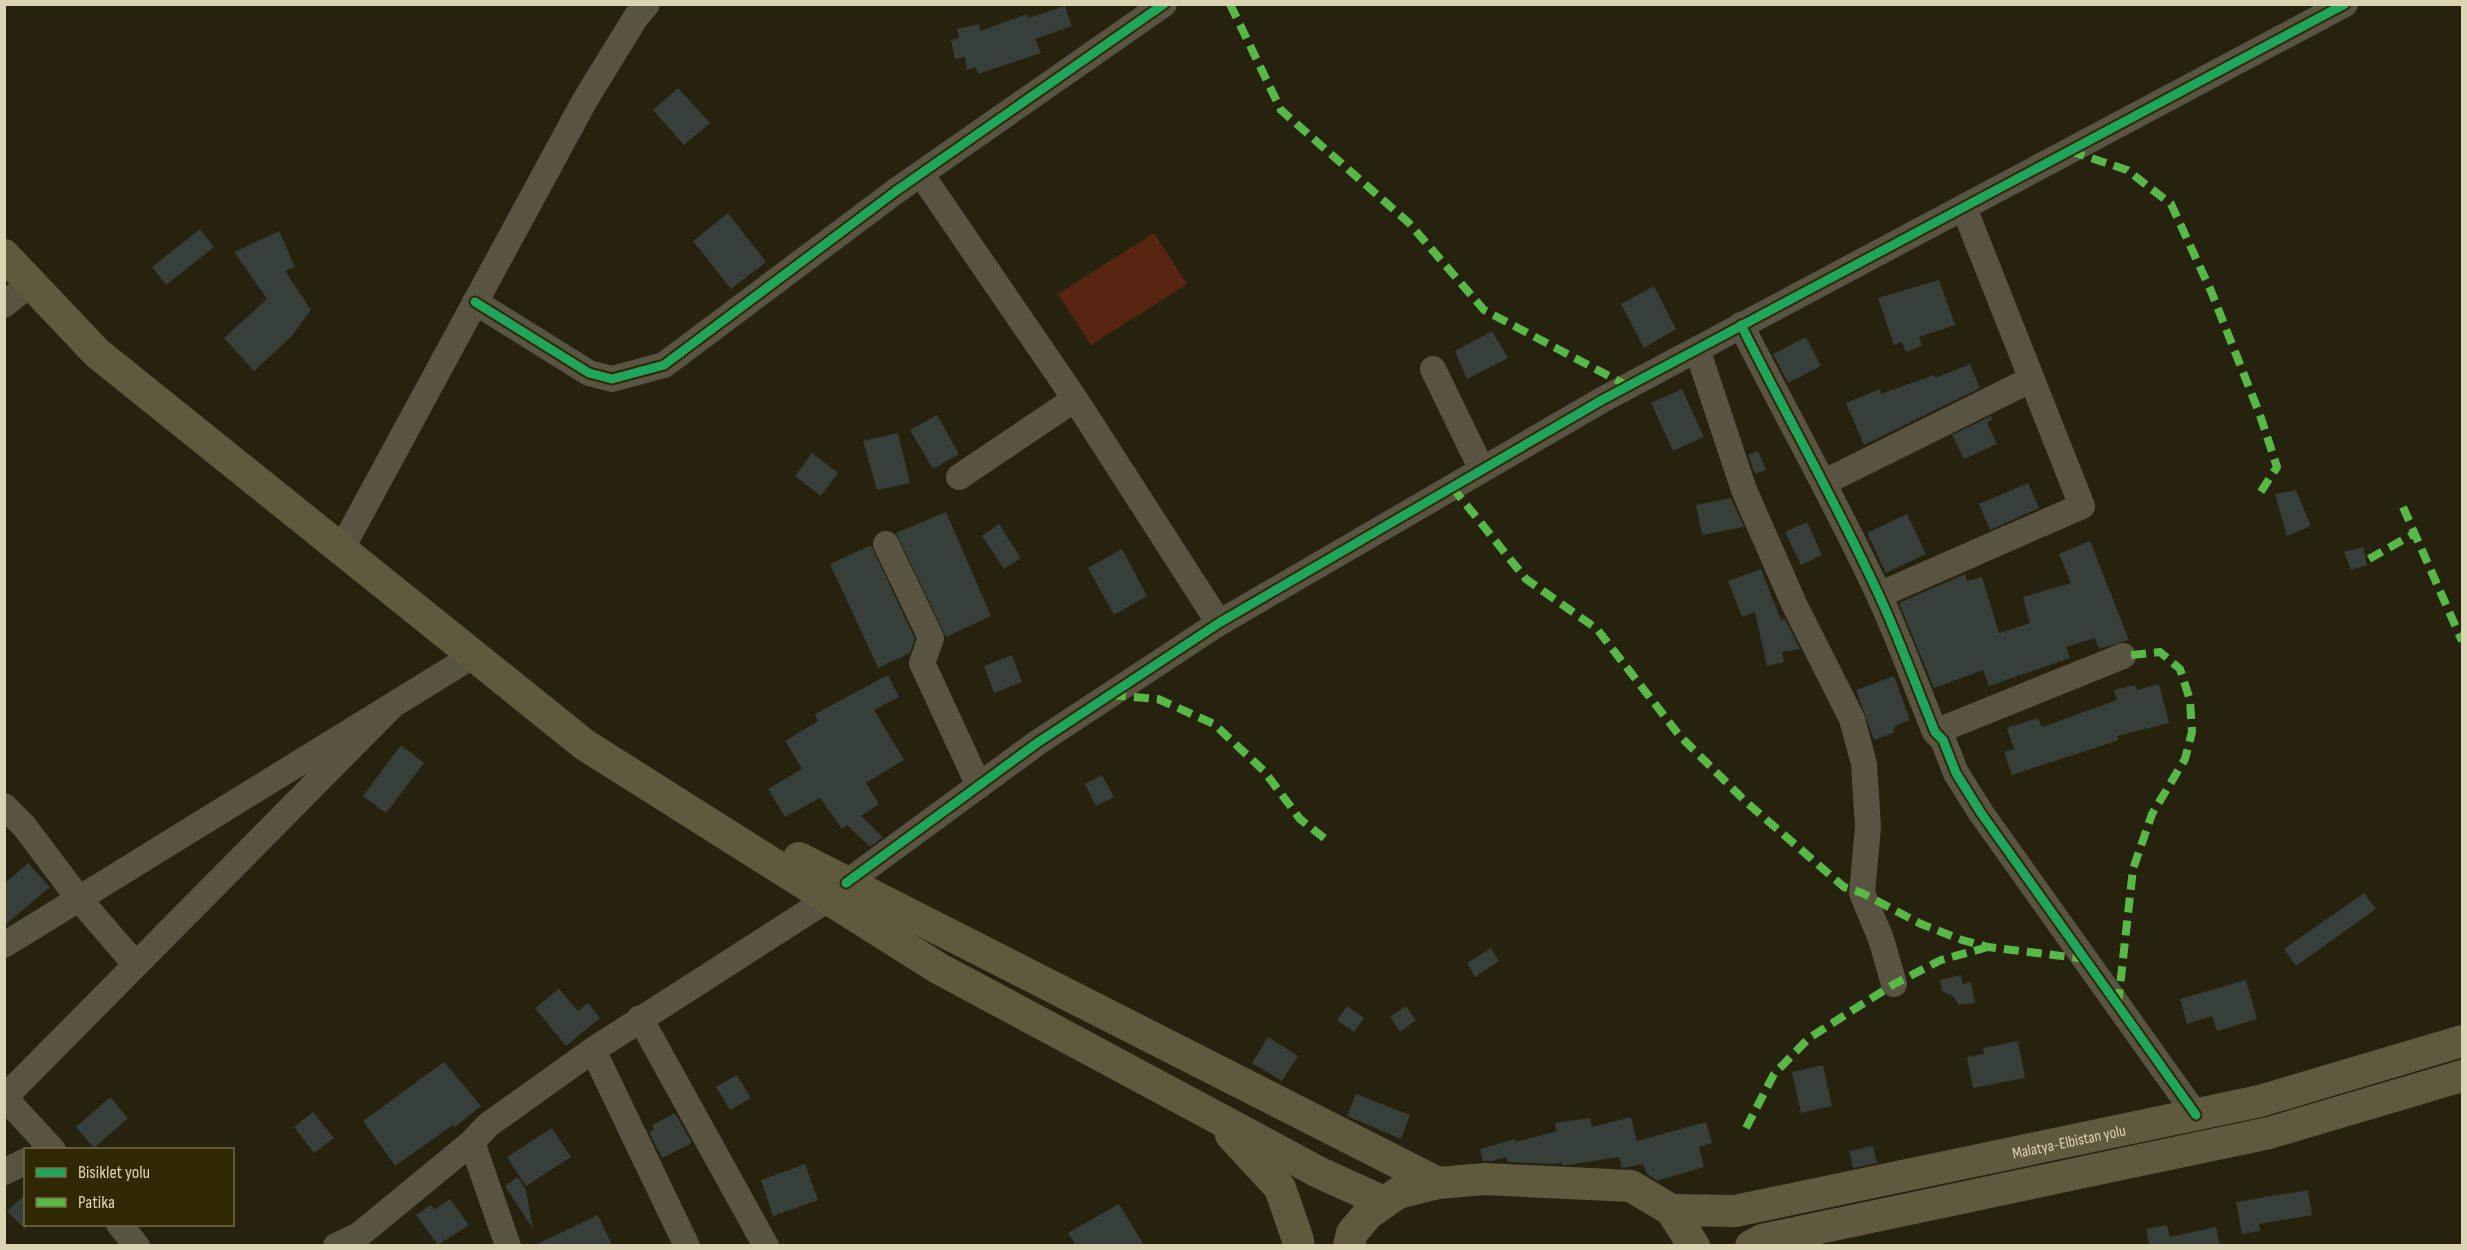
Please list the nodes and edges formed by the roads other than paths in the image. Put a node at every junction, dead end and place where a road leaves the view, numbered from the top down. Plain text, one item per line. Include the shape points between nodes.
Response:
1 (647, 4) edge
2 (1164, 4) edge
3 (2345, 4) edge
4 (921, 174) junction
5 (1964, 208) junction
6 (4, 255) edge
7 (31, 283) junction
8 (476, 302) junction
9 (4, 305) edge
10 (1741, 325) junction
11 (1697, 349) junction
12 (1433, 369) dead end
13 (2032, 379) junction
14 (1075, 399) junction
15 (1482, 470) junction
16 (959, 477) dead end
17 (1825, 482) junction
18 (886, 544) dead end
19 (342, 548) junction
20 (1879, 595) junction
21 (1219, 624) junction
22 (474, 655) junction
23 (2123, 657) dead end
24 (393, 705) junction
25 (1935, 732) junction
26 (979, 786) junction
27 (4, 806) edge
28 (837, 891) junction
29 (79, 899) junction
30 (4, 945) edge
31 (136, 965) junction
32 (1894, 984) dead end
33 (640, 1018) junction
34 (2463, 1041) edge
35 (593, 1050) junction
36 (2463, 1076) edge
37 (5, 1097) edge
38 (2196, 1115) junction
39 (1214, 1116) junction
40 (472, 1142) junction
41 (44, 1146) edge
42 (24, 1162) edge
43 (4, 1172) edge
44 (1438, 1183) junction
45 (1384, 1202) junction
46 (1671, 1210) junction
47 (121, 1226) edge
48 (136, 1245) edge
49 (336, 1245) edge
50 (508, 1245) edge
51 (687, 1245) edge
52 (766, 1245) edge
53 (1298, 1245) edge
54 (1349, 1245) edge
55 (1694, 1245) edge
56 (1751, 1245) edge

1 - 8 street via 585,100
2 - 4 street
3 - 5 street
4 - 8 street via 664,365 632,375 612,379 589,373
4 - 14 street
5 - 10 street
5 - 13 street
6 - 7 main road
7 - 9 street
7 - 19 main road via 97,353
8 - 19 street
10 - 11 street
10 - 17 street via 1780,405
11 - 15 street
11 - 32 street via 1744,490 1795,606 1852,719 1864,764 1868,827 1862,893
12 - 15 street
13 - 17 street
13 - 20 street via 2082,506
14 - 16 street
14 - 21 street
15 - 21 street
17 - 20 street
18 - 26 street via 931,638 922,663
19 - 22 main road
20 - 25 street
21 - 26 street via 1037,743
22 - 24 street
22 - 28 main road via 585,745
23 - 25 street
24 - 29 street
24 - 31 street
25 - 38 street via 1943,740 1956,773 1981,813
26 - 28 street
27 - 29 street via 24,826
28 - 33 street
28 - 39 main road via 938,968
28 - 44 main road
29 - 30 street
29 - 31 street
31 - 37 street
33 - 35 street
33 - 52 street
34 - 38 main road, Malatya-Elbistan yolu via 2260,1101
35 - 40 street via 488,1125
35 - 51 street
36 - 56 main road, Malatya-Elbistan yolu via 2269,1133
37 - 41 street
38 - 46 main road, Malatya-Elbistan yolu via 1735,1211
39 - 45 main road via 1320,1173
39 - 53 main road via 1280,1188
40 - 49 street via 359,1235
40 - 50 street
42 - 43 street
44 - 45 main road via 1398,1193
44 - 46 main road via 1485,1179 1631,1186
45 - 54 main road via 1352,1233
46 - 55 main road
47 - 48 street

